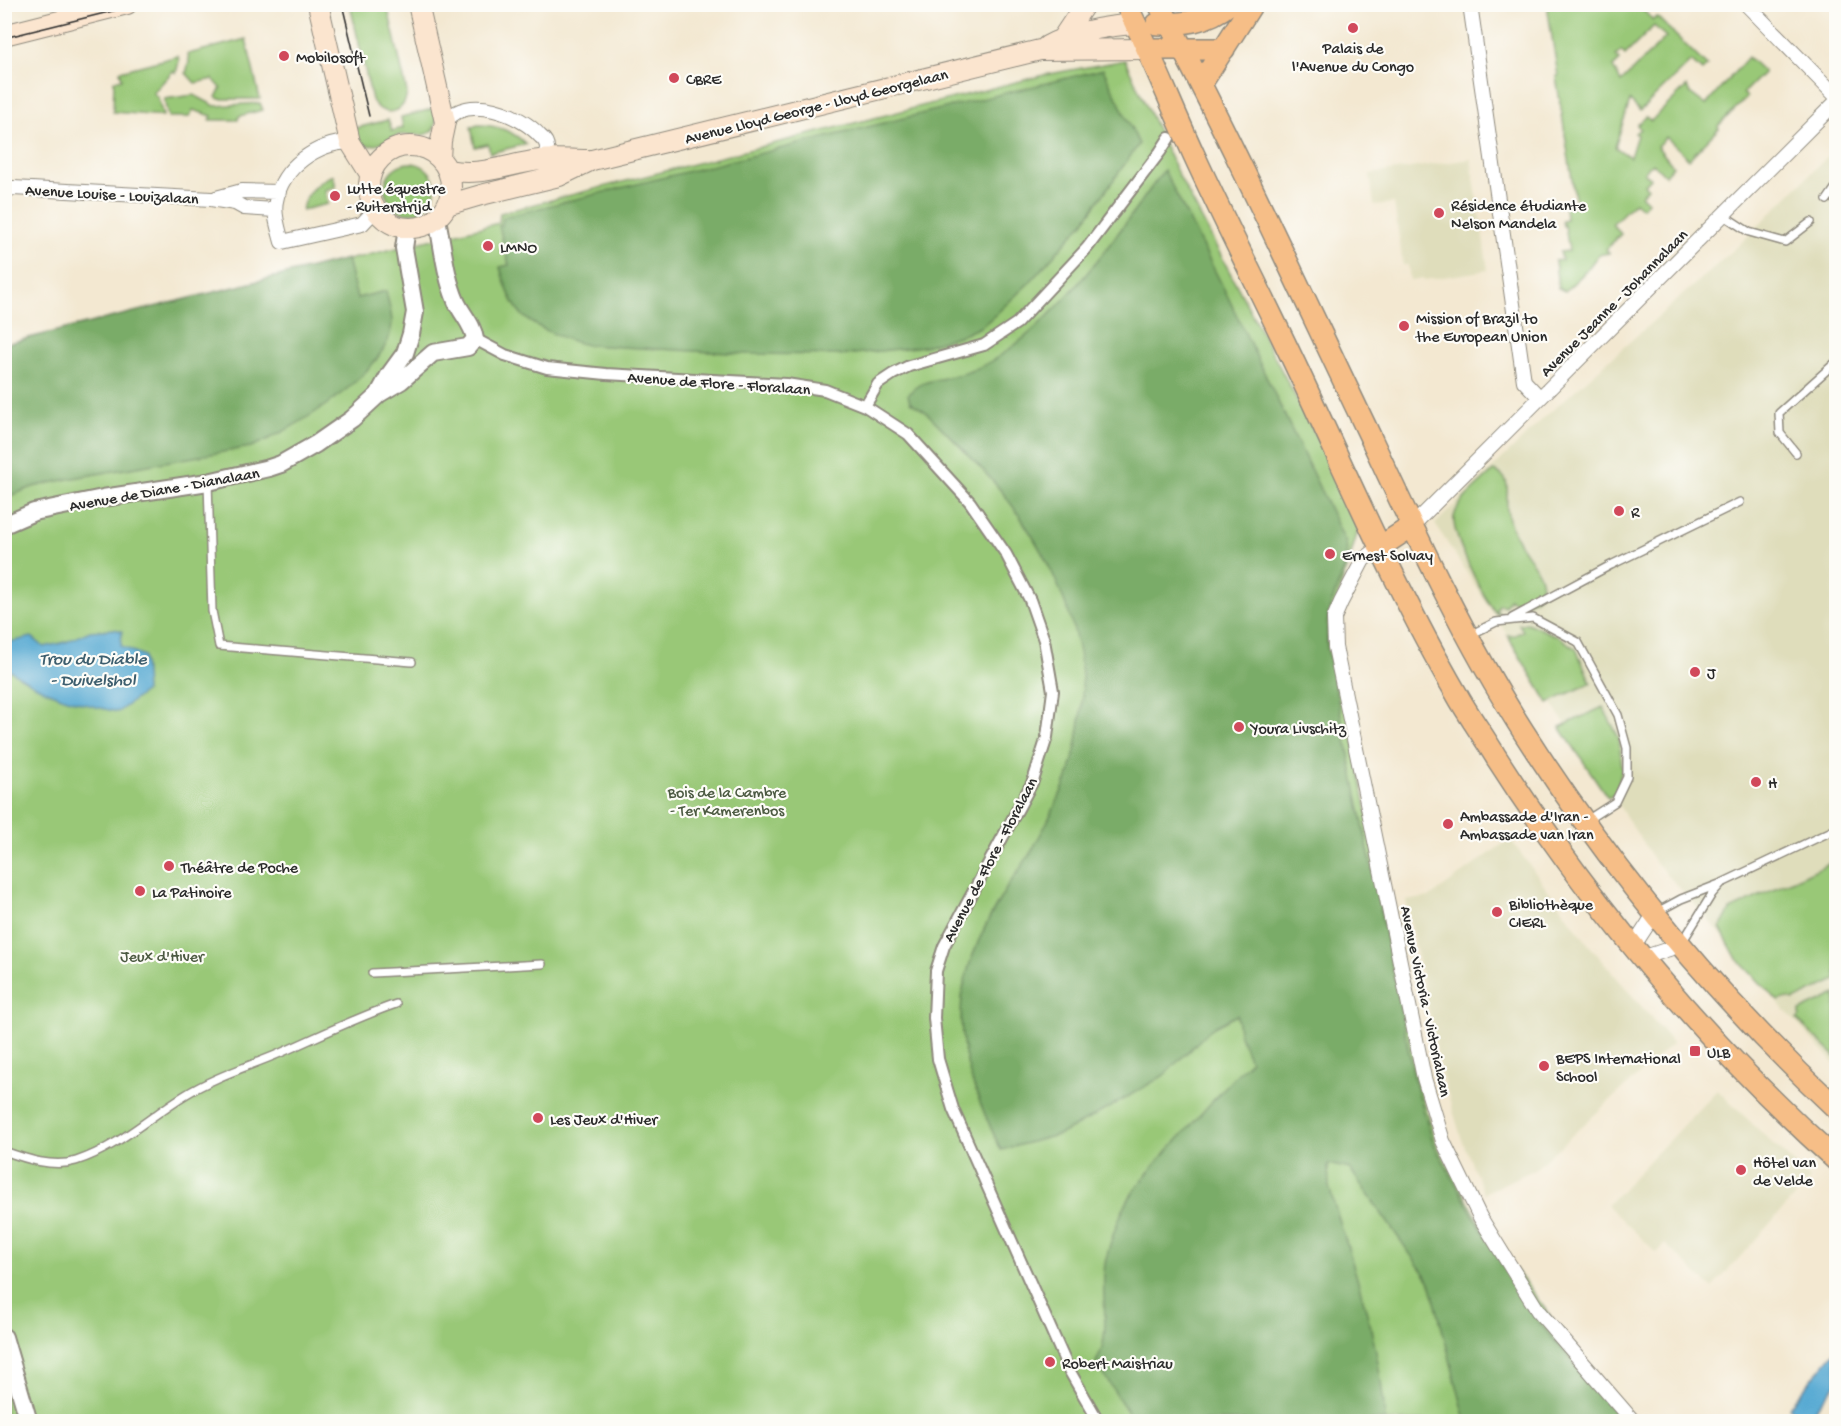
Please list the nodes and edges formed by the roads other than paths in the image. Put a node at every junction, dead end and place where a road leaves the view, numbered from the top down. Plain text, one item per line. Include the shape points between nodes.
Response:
1 (127, 4) edge
2 (318, 4) edge
3 (418, 4) edge
4 (1085, 4) edge
5 (1126, 4) edge
6 (1159, 4) edge
7 (1229, 4) edge
8 (1252, 4) edge
9 (1470, 4) edge
10 (1746, 4) edge
11 (1136, 24) junction
12 (1169, 24) junction
13 (4, 34) edge
14 (1063, 38) junction
15 (1147, 49) junction
16 (1183, 49) junction
17 (1224, 49) junction
18 (1040, 50) junction
19 (1201, 84) junction
20 (1836, 96) edge
21 (1836, 102) edge
22 (445, 122) junction
23 (1168, 138) dead end
24 (350, 142) junction
25 (541, 160) junction
26 (592, 160) junction
27 (444, 165) junction
28 (370, 174) junction
29 (1836, 187) edge
30 (8, 188) edge
31 (279, 192) junction
32 (211, 199) junction
33 (1827, 200) dead end
34 (275, 210) junction
35 (375, 210) junction
36 (442, 212) junction
37 (1723, 215) junction
38 (1811, 222) dead end
39 (407, 228) junction
40 (475, 339) junction
41 (1836, 362) edge
42 (378, 395) junction
43 (1540, 398) junction
44 (865, 406) junction
45 (1796, 453) dead end
46 (208, 482) junction
47 (1740, 502) dead end
48 (4, 525) edge
49 (1412, 526) junction
50 (1380, 547) junction
51 (1507, 621) junction
52 (1468, 636) junction
53 (412, 662) dead end
54 (1585, 822) junction
55 (1836, 829) edge
56 (1722, 884) junction
57 (1655, 914) junction
58 (1681, 945) junction
59 (1638, 952) junction
60 (542, 964) dead end
61 (372, 973) dead end
62 (396, 1004) dead end
63 (1836, 1108) edge
64 (4, 1152) edge
65 (1836, 1160) edge
66 (4, 1337) edge
67 (29, 1422) edge
68 (1100, 1422) edge
69 (1634, 1422) edge

1 - 13 main road
2 - 24 main road
3 - 22 main road
4 - 14 main road, Avenue Lloyd George - Lloyd Georgelaan
5 - 11 main road
6 - 12 main road
7 - 12 main road via 1220,13 1193,22
8 - 17 main road
9 - 43 street via 1524,381
10 - 20 street
11 - 12 main road
11 - 14 main road, Avenue Lloyd George - Lloyd Georgelaan
11 - 15 main road
12 - 16 main road
14 - 18 main road, Avenue Lloyd George - Lloyd Georgelaan
15 - 16 main road
15 - 18 main road, Avenue Lloyd George - Lloyd Georgelaan
15 - 50 main road
16 - 17 main road
16 - 19 main road
17 - 19 main road
18 - 26 main road, Avenue Lloyd George - Lloyd Georgelaan
19 - 49 main road
21 - 37 street, Avenue Jeanne - Johannalaan
22 - 25 street via 449,116 473,109 510,114 544,140 547,147
22 - 27 main road via 441,141
23 - 44 street via 1088,248 1017,324 984,345 901,370 878,384
24 - 28 main road
24 - 31 street via 334,144 305,158 288,174
25 - 26 main road, Avenue Lloyd George - Lloyd Georgelaan
25 - 27 main road, Avenue Lloyd George - Lloyd Georgelaan via 476,173 462,173
26 - 36 main road, Avenue Lloyd George - Lloyd Georgelaan via 559,176
27 - 28 main road via 429,150 401,146 377,161
27 - 36 main road via 451,188
28 - 35 main road via 369,192
29 - 33 lane
30 - 32 street, Avenue Louise - Louizalaan
31 - 32 street, Avenue Louise - Louizalaan via 242,191
31 - 34 street
32 - 34 street, Avenue Louise - Louizalaan via 244,208
34 - 35 street via 282,242 362,224
35 - 39 main road via 392,224
36 - 39 main road via 423,226
36 - 40 street via 447,276
37 - 38 lane via 1749,232 1785,242
37 - 43 street, Avenue Jeanne - Johannalaan
39 - 42 street, Avenue de Diane - Dianalaan via 404,248 415,312 405,353
40 - 42 street via 468,347 433,354
40 - 44 street, Avenue de Flore - Floralaan via 504,355 547,368 786,384 825,390
41 - 45 lane via 1779,413 1778,430
42 - 46 street, Avenue de Diane - Dianalaan via 352,419 281,464
43 - 49 street, Avenue Jeanne - Johannalaan
44 - 68 street, Avenue de Flore - Floralaan via 908,435 970,502 1006,554 1030,600 1044,639 1053,691 1047,737 1033,780 948,937 936,970 934,1018 938,1059 953,1109 1069,1370
46 - 48 street, Avenue de Diane - Dianalaan via 34,512
46 - 53 lane via 212,611 219,646
47 - 51 lane
49 - 50 main road
49 - 52 main road
50 - 59 main road via 1456,694 1536,818
50 - 69 street, Avenue Victoria - Victorialaan via 1363,560 1341,602 1334,618 1335,647 1425,1078 1443,1141 1480,1217 1538,1311
51 - 52 lane via 1496,622
51 - 54 lane via 1533,618 1578,642 1618,715 1627,748 1627,777 1615,802
52 - 54 main road via 1522,730
54 - 57 main road
55 - 56 lane
56 - 57 lane via 1681,899
56 - 58 lane
57 - 58 main road
57 - 59 street
58 - 59 street
58 - 63 main road
59 - 65 main road via 1721,1047
60 - 61 lane
62 - 64 lane via 213,1080 123,1138 75,1162 51,1164
66 - 67 street

